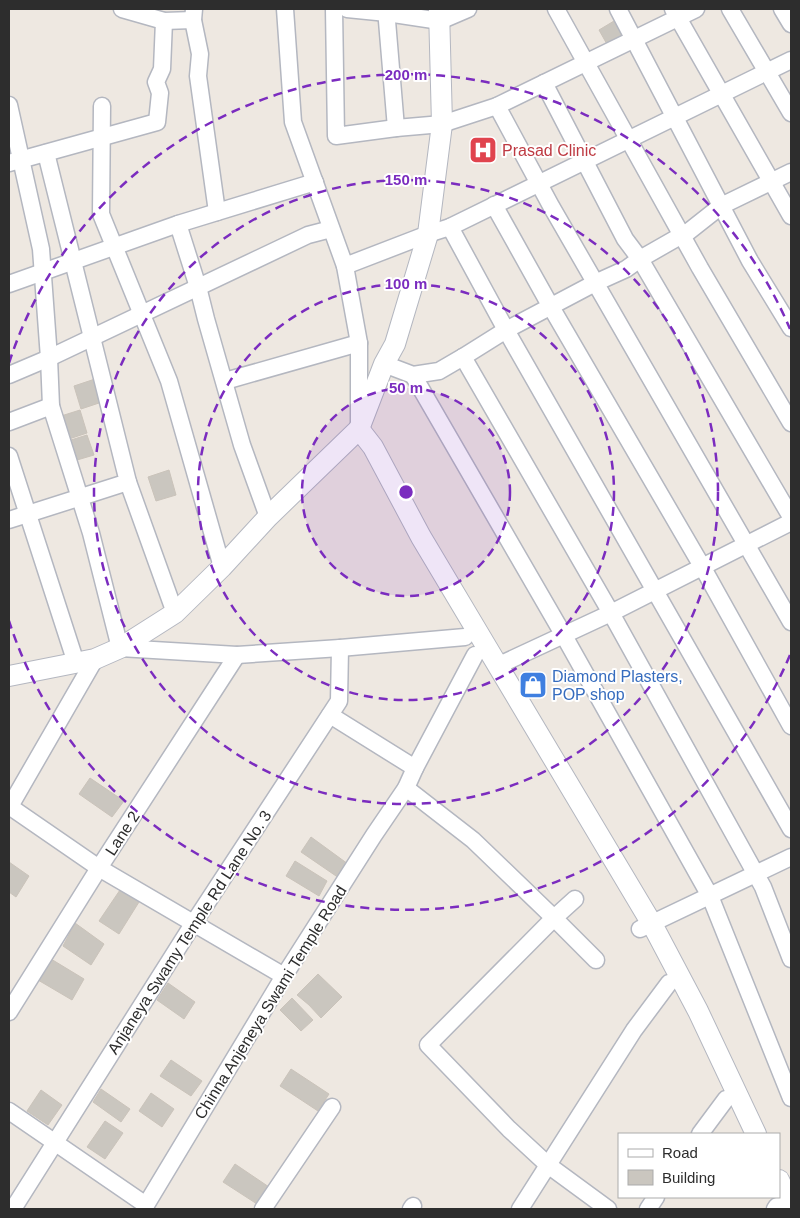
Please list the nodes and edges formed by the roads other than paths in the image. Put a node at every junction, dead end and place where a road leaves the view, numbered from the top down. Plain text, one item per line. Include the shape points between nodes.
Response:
1 (122, 9) edge
2 (285, 9) edge
3 (334, 9) edge
4 (347, 9) edge
5 (468, 9) edge
6 (556, 9) edge
7 (618, 9) edge
8 (696, 9) edge
9 (730, 9) edge
10 (782, 9) edge
11 (387, 11) edge
12 (675, 13) edge
13 (193, 14) edge
14 (440, 15) edge
15 (164, 21) junction
16 (791, 24) edge
17 (634, 39) junction
18 (791, 60) edge
19 (586, 62) junction
20 (767, 71) junction
21 (544, 83) junction
22 (721, 94) junction
23 (9, 105) edge
24 (102, 106) dead end
25 (497, 106) junction
26 (791, 113) edge
27 (674, 117) junction
28 (442, 124) junction
29 (396, 128) junction
30 (102, 137) junction
31 (629, 139) junction
32 (46, 153) junction
33 (584, 161) junction
34 (15, 162) edge
35 (791, 172) edge
36 (315, 182) junction
37 (772, 182) junction
38 (539, 183) junction
39 (494, 205) junction
40 (720, 206) junction
41 (216, 212) junction
42 (791, 216) edge
43 (178, 224) junction
44 (450, 227) junction
45 (331, 230) junction
46 (428, 234) junction
47 (682, 235) junction
48 (114, 247) junction
49 (640, 259) junction
50 (73, 261) junction
51 (345, 266) junction
52 (42, 272) junction
53 (595, 283) junction
54 (9, 284) edge
55 (198, 287) junction
56 (551, 307) junction
57 (141, 314) junction
58 (791, 328) edge
59 (506, 330) junction
60 (92, 338) junction
61 (359, 343) junction
62 (463, 357) junction
63 (49, 358) junction
64 (384, 364) junction
65 (9, 375) edge
66 (413, 375) junction
67 (225, 381) junction
68 (51, 406) junction
69 (9, 422) edge
70 (791, 423) edge
71 (359, 430) junction
72 (9, 456) edge
73 (128, 482) junction
74 (80, 497) junction
75 (27, 514) junction
76 (268, 517) junction
77 (791, 517) edge
78 (9, 520) edge
79 (791, 522) edge
80 (746, 545) junction
81 (222, 567) junction
82 (702, 568) junction
83 (655, 590) junction
84 (175, 613) junction
85 (611, 613) junction
86 (791, 622) edge
87 (563, 634) junction
88 (465, 637) junction
89 (120, 648) junction
90 (340, 648) junction
91 (237, 655) junction
92 (476, 655) junction
93 (85, 661) junction
94 (496, 666) junction
95 (9, 676) edge
96 (330, 715) junction
97 (791, 726) edge
98 (415, 768) junction
99 (406, 788) junction
100 (9, 807) edge
101 (791, 829) edge
102 (791, 856) edge
103 (99, 868) junction
104 (755, 874) junction
105 (710, 896) junction
106 (575, 899) dead end
107 (554, 918) junction
108 (193, 924) junction
109 (646, 927) junction
110 (791, 959) edge
111 (596, 960) dead end
112 (284, 976) junction
113 (669, 983) junction
114 (9, 1012) edge
115 (791, 1098) edge
116 (726, 1099) junction
117 (332, 1107) dead end
118 (9, 1111) edge
119 (701, 1133) edge
120 (743, 1133) edge
121 (756, 1133) edge
122 (55, 1143) junction
123 (548, 1165) junction
124 (655, 1198) edge
125 (147, 1208) edge
126 (13, 1209) edge
127 (264, 1209) edge
128 (520, 1209) edge
129 (608, 1209) edge
130 (648, 1209) edge

1 - 15 street
2 - 36 street via 293,122
3 - 29 street via 336,136
4 - 11 street
5 - 14 street
6 - 19 street
7 - 17 street
8 - 12 street
9 - 20 street
10 - 16 street
11 - 14 street
11 - 29 street
12 - 17 street
12 - 22 street
13 - 15 street
13 - 41 street
14 - 28 street
15 - 30 street via 162,69 156,82 160,93 157,122
17 - 19 street
17 - 27 street
18 - 20 street
19 - 21 street
19 - 31 street
20 - 22 street
20 - 26 street
21 - 25 street
21 - 33 street
22 - 27 street
22 - 37 street
23 - 34 street
24 - 30 street
25 - 28 street
25 - 38 street
27 - 31 street
27 - 40 street
28 - 29 street
28 - 46 street
30 - 32 street
30 - 48 street via 101,214
31 - 33 street
31 - 47 street
32 - 34 street
32 - 50 street
33 - 38 street
33 - 49 street via 625,239
34 - 52 street via 41,250
35 - 37 street
36 - 41 street
36 - 45 street
37 - 40 street
37 - 42 street
38 - 39 street
38 - 53 street
39 - 44 street
39 - 56 street
40 - 47 street
40 - 58 street
41 - 43 street
43 - 48 street
43 - 55 street
44 - 46 street
44 - 59 street
45 - 51 street
45 - 55 street via 308,235
46 - 51 street
46 - 64 street via 395,344
47 - 49 street
47 - 70 street
48 - 50 street
48 - 57 street
49 - 53 street
49 - 77 street
50 - 52 street
50 - 60 street
51 - 61 street
52 - 54 street
52 - 63 street
53 - 56 street
53 - 80 street
55 - 57 street
55 - 67 street
56 - 59 street
56 - 82 street
57 - 60 street
57 - 81 street via 169,381
59 - 62 street
59 - 83 street
60 - 63 street
60 - 73 street
61 - 67 street
61 - 71 street
62 - 66 street via 439,371
62 - 85 street
63 - 65 street
63 - 68 street
64 - 66 street
64 - 71 street
66 - 87 street
67 - 76 street via 242,445
68 - 69 street
68 - 74 street
71 - 76 street
71 - 88 street via 368,466 383,496
71 - 94 street via 373,447
72 - 75 street
73 - 74 street
73 - 84 street
74 - 75 street
74 - 89 street
75 - 78 street
75 - 93 street
76 - 81 street
79 - 80 street
80 - 82 street
80 - 86 street
81 - 84 street
82 - 83 street
82 - 97 street
83 - 85 street
83 - 101 street
84 - 89 street
85 - 87 street
85 - 104 street
87 - 94 street
87 - 105 street
88 - 90 street
88 - 92 street
89 - 91 street
89 - 93 street
90 - 91 street
90 - 96 street, Anjaneya Swamy Temple Rd Lane No. 3 via 339,700
91 - 103 street, Lane 2
92 - 98 street, Chinna Anjeneya Swami Temple Road
92 - 109 street
93 - 95 street
93 - 100 street
94 - 109 street
96 - 98 street
96 - 108 street, Anjaneya Swamy Temple Rd Lane No. 3
98 - 99 street, Chinna Anjeneya Swami Temple Road
99 - 107 street via 473,840
99 - 112 street, Chinna Anjeneya Swami Temple Road
100 - 103 street
102 - 104 street
103 - 108 street
103 - 114 street, Lane 2
104 - 105 street
104 - 110 street
105 - 109 street
105 - 115 street
106 - 107 street
107 - 111 street
107 - 123 street via 428,1045
108 - 112 street
108 - 122 street, Anjaneya Swamy Temple Rd Lane No. 3
109 - 113 street
109 - 121 street via 698,1011
112 - 125 street, Chinna Anjeneya Swami Temple Road
113 - 116 street
113 - 123 street via 634,1030
116 - 119 street
116 - 120 street
117 - 127 street
118 - 122 street, Chinna Anjeneya Swami Temple Road
122 - 125 street, Chinna Anjeneya Swami Temple Road
122 - 126 street, Anjaneya Swamy Temple Rd Lane No. 3
123 - 128 street
123 - 129 street
124 - 130 street

